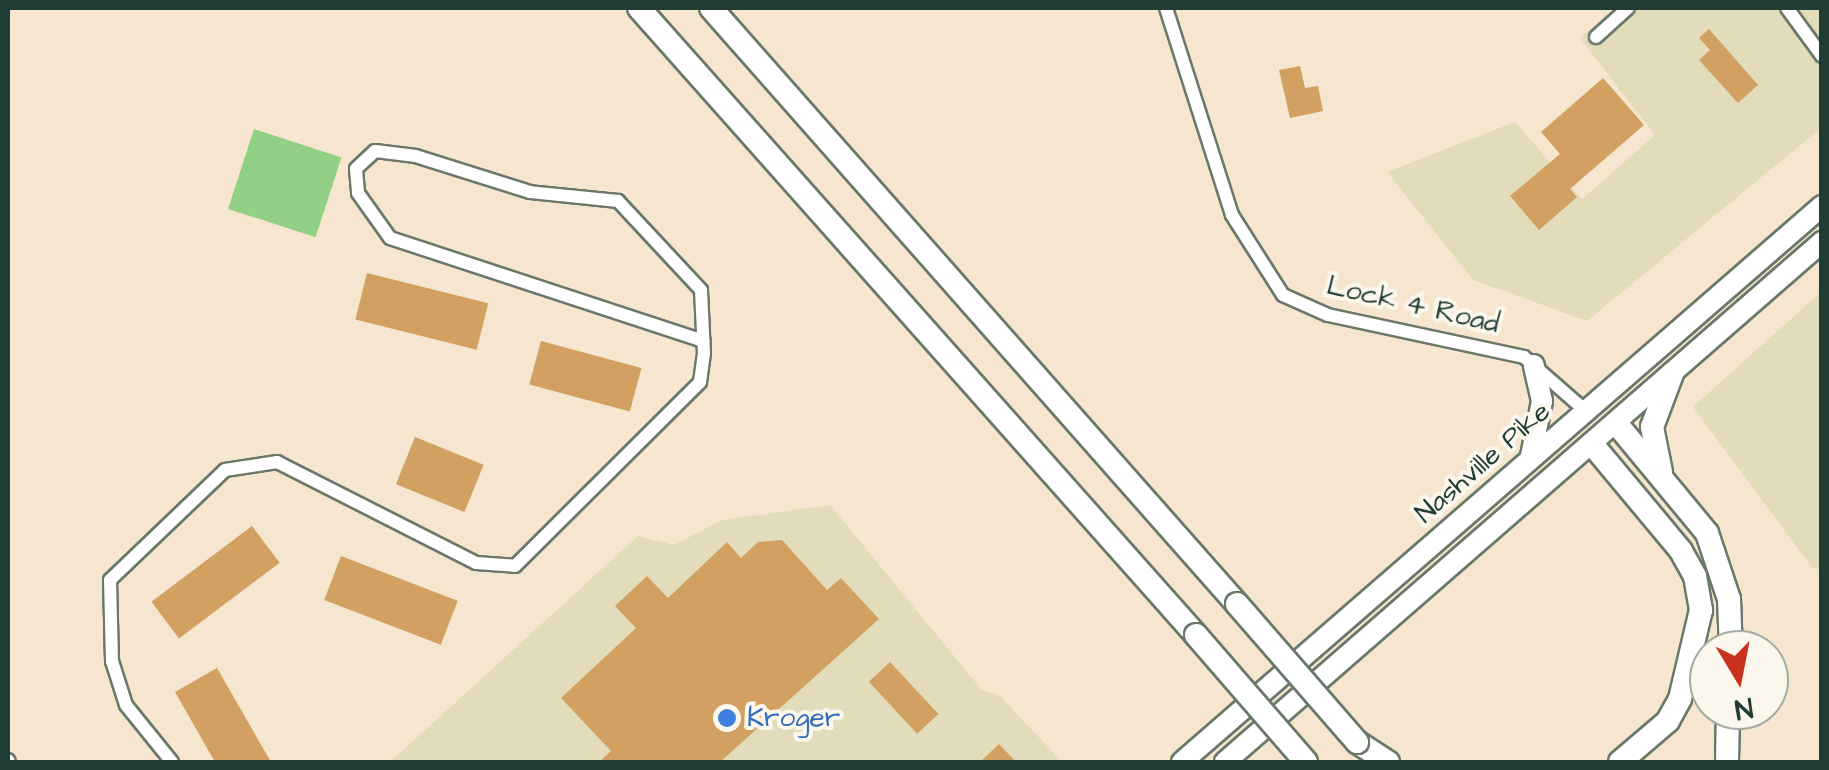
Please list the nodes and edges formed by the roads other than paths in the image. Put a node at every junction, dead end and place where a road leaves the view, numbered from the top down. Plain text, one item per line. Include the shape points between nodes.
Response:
1 (639, 8) edge
2 (710, 8) edge
3 (1166, 8) edge
4 (1628, 8) edge
5 (1787, 8) edge
6 (1596, 37) dead end
7 (1822, 56) edge
8 (1822, 206) edge
9 (1822, 242) edge
10 (703, 341) junction
11 (1534, 365) junction
12 (1672, 374) junction
13 (1586, 411) junction
14 (1616, 424) junction
15 (1592, 444) junction
16 (1530, 459) junction
17 (1670, 488) junction
18 (1730, 630) edge
19 (1727, 730) edge
20 (1357, 742) junction
21 (172, 762) edge
22 (1182, 762) edge
23 (1225, 762) edge
24 (1306, 762) edge
25 (1375, 762) edge
26 (1388, 762) edge
27 (1620, 762) edge
28 (1726, 762) edge

1 - 24 highway, bridge
2 - 20 highway, bridge
3 - 11 street, Lock 4 Road via 1232,214 1282,295 1328,315 1524,357
4 - 6 street
5 - 7 street
8 - 13 main road, Nashville Pike
9 - 12 main road, Nashville Pike
10 - 10 street via 702,290 618,201 530,192 402,154 374,151 356,169 370,218 390,238
10 - 21 street via 700,382 515,566 476,563 277,462 226,470 110,580 112,661 126,705
11 - 13 street, Lock 4 Road
11 - 16 main road via 1542,401
12 - 14 main road, Nashville Pike
12 - 17 highway via 1652,427 1654,457
13 - 14 main road
13 - 15 main road
13 - 16 main road, Nashville Pike
14 - 15 main road, Nashville Pike
14 - 17 highway
15 - 23 main road, Nashville Pike
15 - 27 highway via 1681,551 1696,576 1702,610 1680,699 1668,720
16 - 22 main road, Nashville Pike
17 - 18 highway via 1707,533 1729,599
19 - 28 highway
20 - 25 highway
20 - 26 highway

